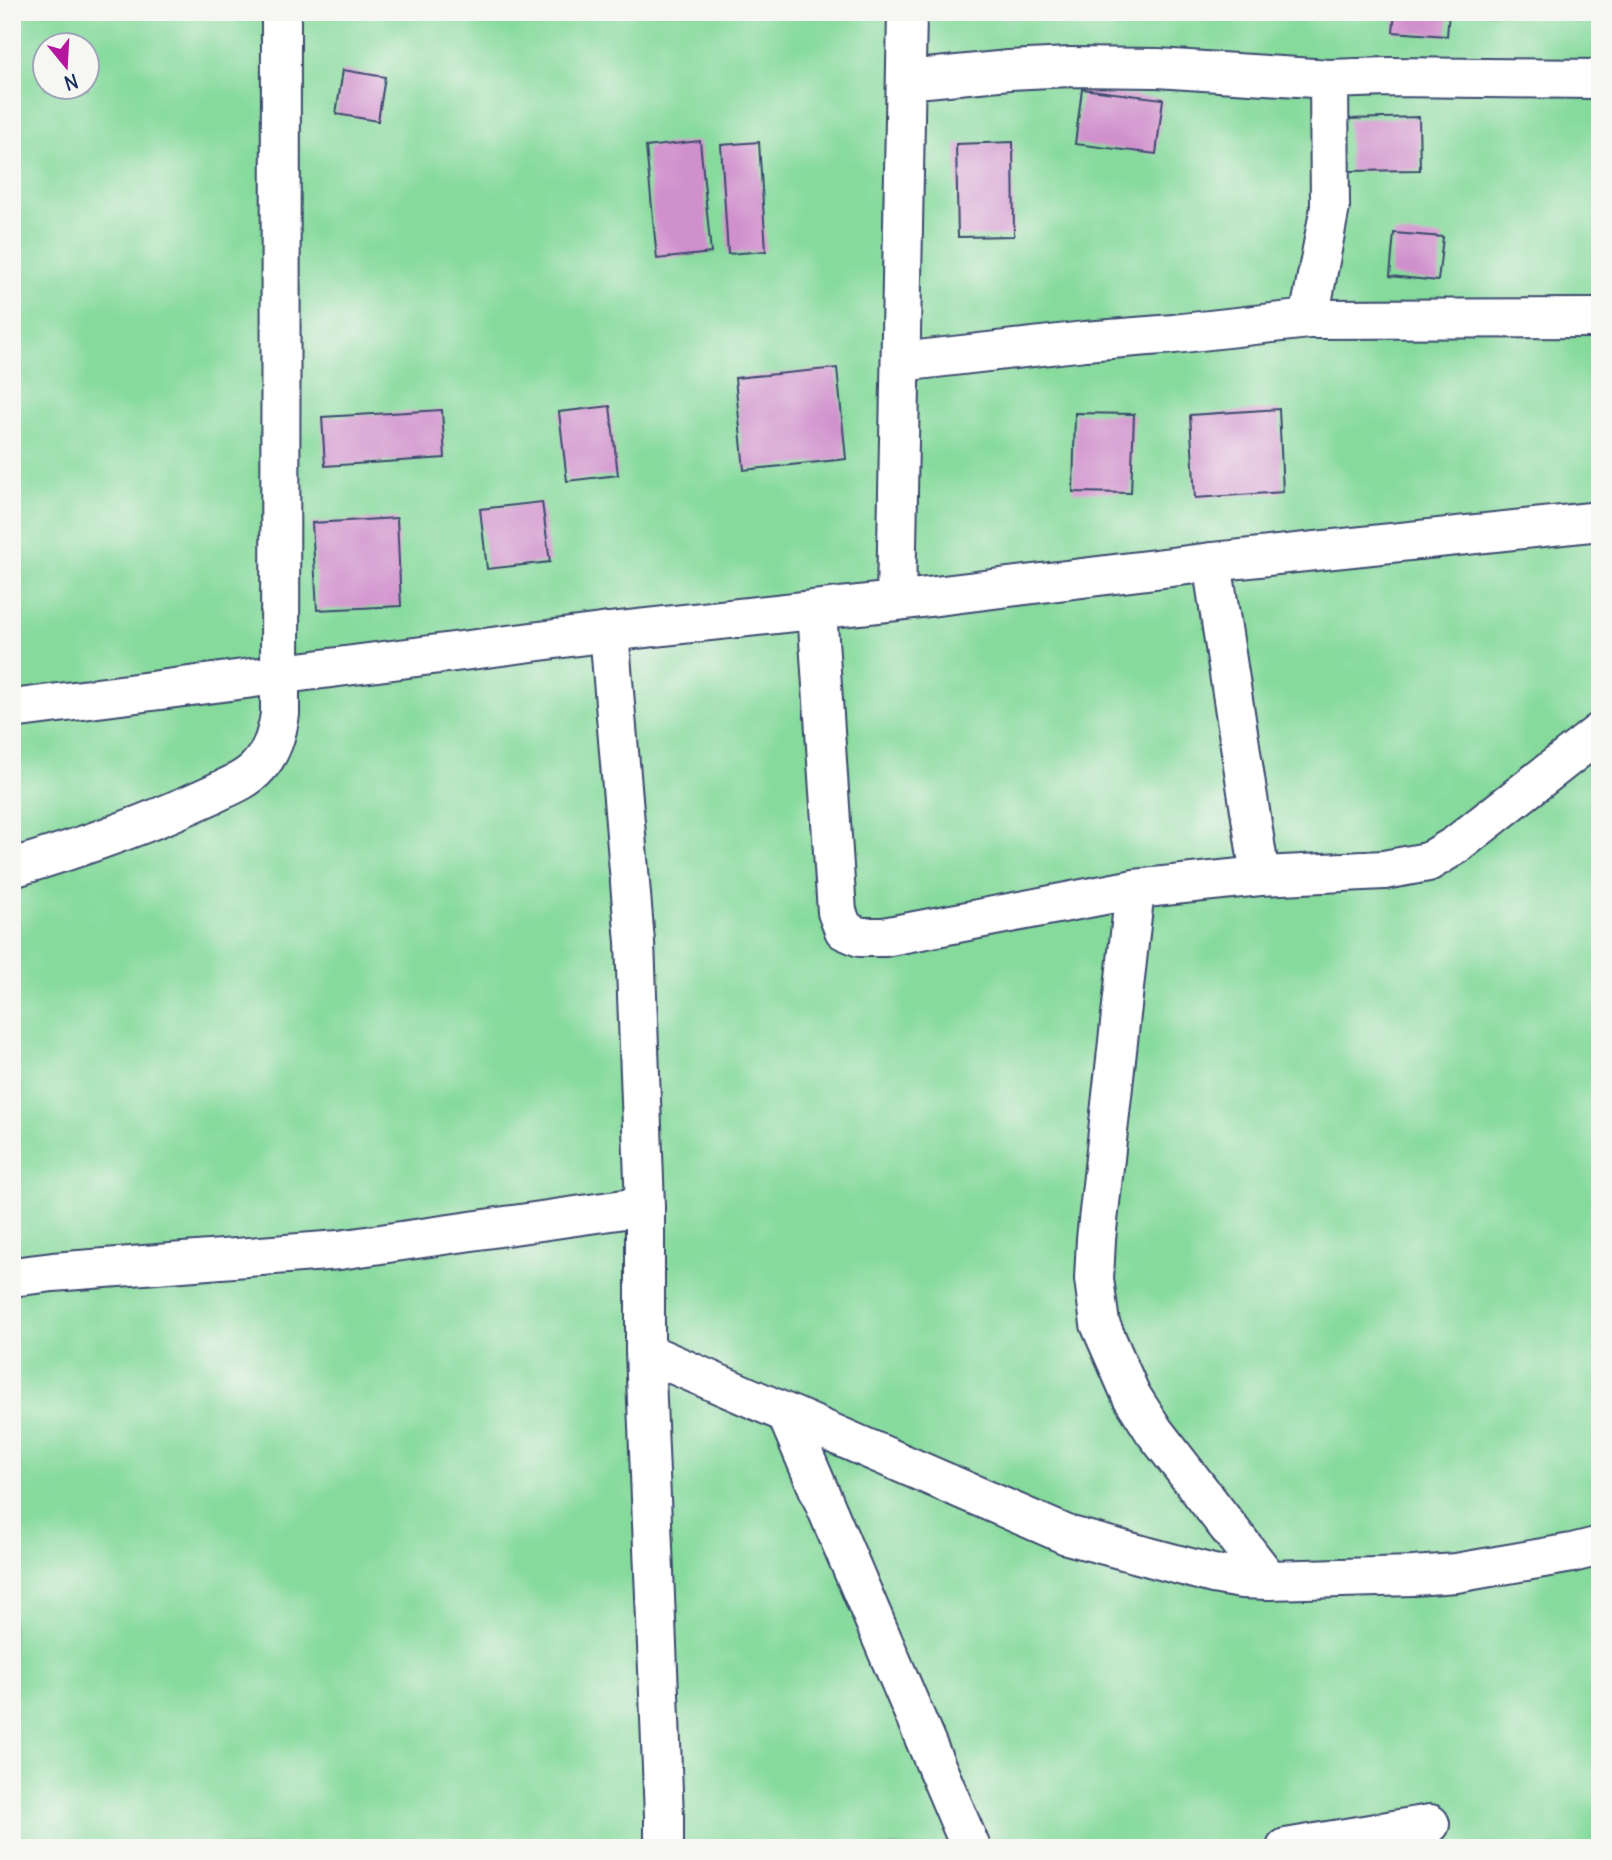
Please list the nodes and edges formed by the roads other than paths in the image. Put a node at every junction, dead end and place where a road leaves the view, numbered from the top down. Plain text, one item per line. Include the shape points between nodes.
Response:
1 (281, 12) edge
2 (906, 12) edge
3 (1329, 79) junction
4 (1600, 79) edge
5 (906, 80) junction
6 (1600, 318) edge
7 (1309, 319) junction
8 (901, 362) junction
9 (1600, 521) edge
10 (1212, 562) junction
11 (896, 601) junction
12 (817, 610) junction
13 (609, 632) junction
14 (279, 674) junction
15 (12, 709) edge
16 (1600, 732) edge
17 (12, 868) edge
18 (1260, 876) junction
19 (1135, 889) junction
20 (645, 1206) junction
21 (12, 1277) edge
22 (645, 1352) junction
23 (786, 1413) junction
24 (1600, 1546) edge
25 (1269, 1580) junction
26 (1430, 1824) dead end
27 (664, 1848) edge
28 (971, 1848) edge
29 (1286, 1848) edge

1 - 14 street
2 - 5 street
3 - 4 street
3 - 5 street via 1070,66
3 - 7 street via 1330,207
5 - 8 street
6 - 7 street
7 - 8 street
8 - 11 street
9 - 10 street
10 - 11 street
10 - 18 street
11 - 12 street
12 - 13 street
12 - 19 street via 837,912 844,930 860,937 884,937
13 - 14 street
13 - 20 street via 635,942
14 - 15 street
14 - 17 street via 281,714 276,737 257,769 241,781 68,851
16 - 18 street via 1428,862 1384,870
18 - 19 street
19 - 25 street via 1096,1239 1094,1279 1100,1324 1154,1431
20 - 21 street via 339,1250
20 - 22 street
22 - 23 street
22 - 27 street
23 - 25 street via 1067,1535 1213,1574
23 - 28 street
24 - 25 street via 1456,1573
26 - 29 street

